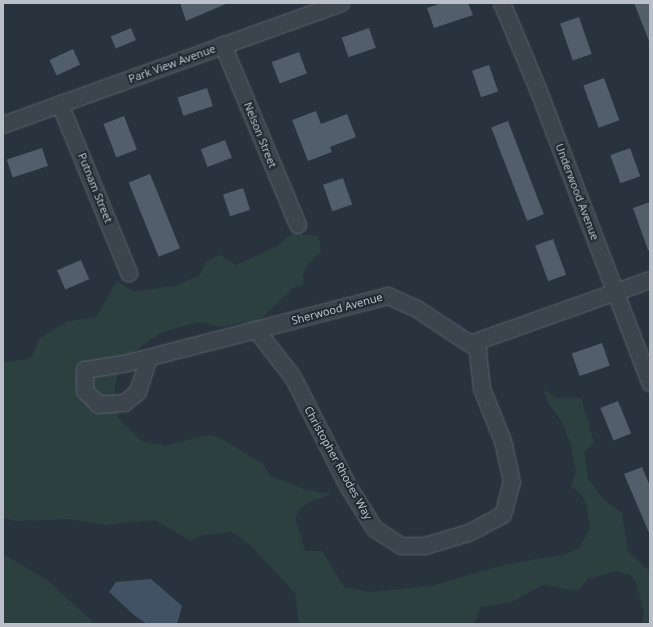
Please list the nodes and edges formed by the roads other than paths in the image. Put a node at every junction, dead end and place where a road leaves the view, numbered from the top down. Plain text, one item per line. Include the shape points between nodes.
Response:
1 (341, 3) edge
2 (502, 3) edge
3 (223, 45) junction
4 (60, 104) junction
5 (3, 125) edge
6 (298, 225) dead end
7 (129, 273) dead end
8 (650, 280) edge
9 (616, 293) junction
10 (257, 330) junction
11 (477, 342) junction
12 (148, 358) dead end
13 (650, 382) edge

1 - 3 street, Park View Avenue
2 - 9 street, Underwood Avenue via 538,89
3 - 4 street, Park View Avenue
3 - 6 street, Nelson Street
4 - 5 street, Park View Avenue
4 - 7 street, Putnam Street
8 - 9 street
9 - 11 street
9 - 13 street, Underwood Avenue
10 - 11 street, Sherwood Avenue via 388,296 416,309 470,344
10 - 11 street, Christopher Rhodes Way via 293,377 348,486 375,528 401,546 425,546 469,533 504,515 512,482 504,441 482,389
10 - 12 street, Sherwood Avenue

